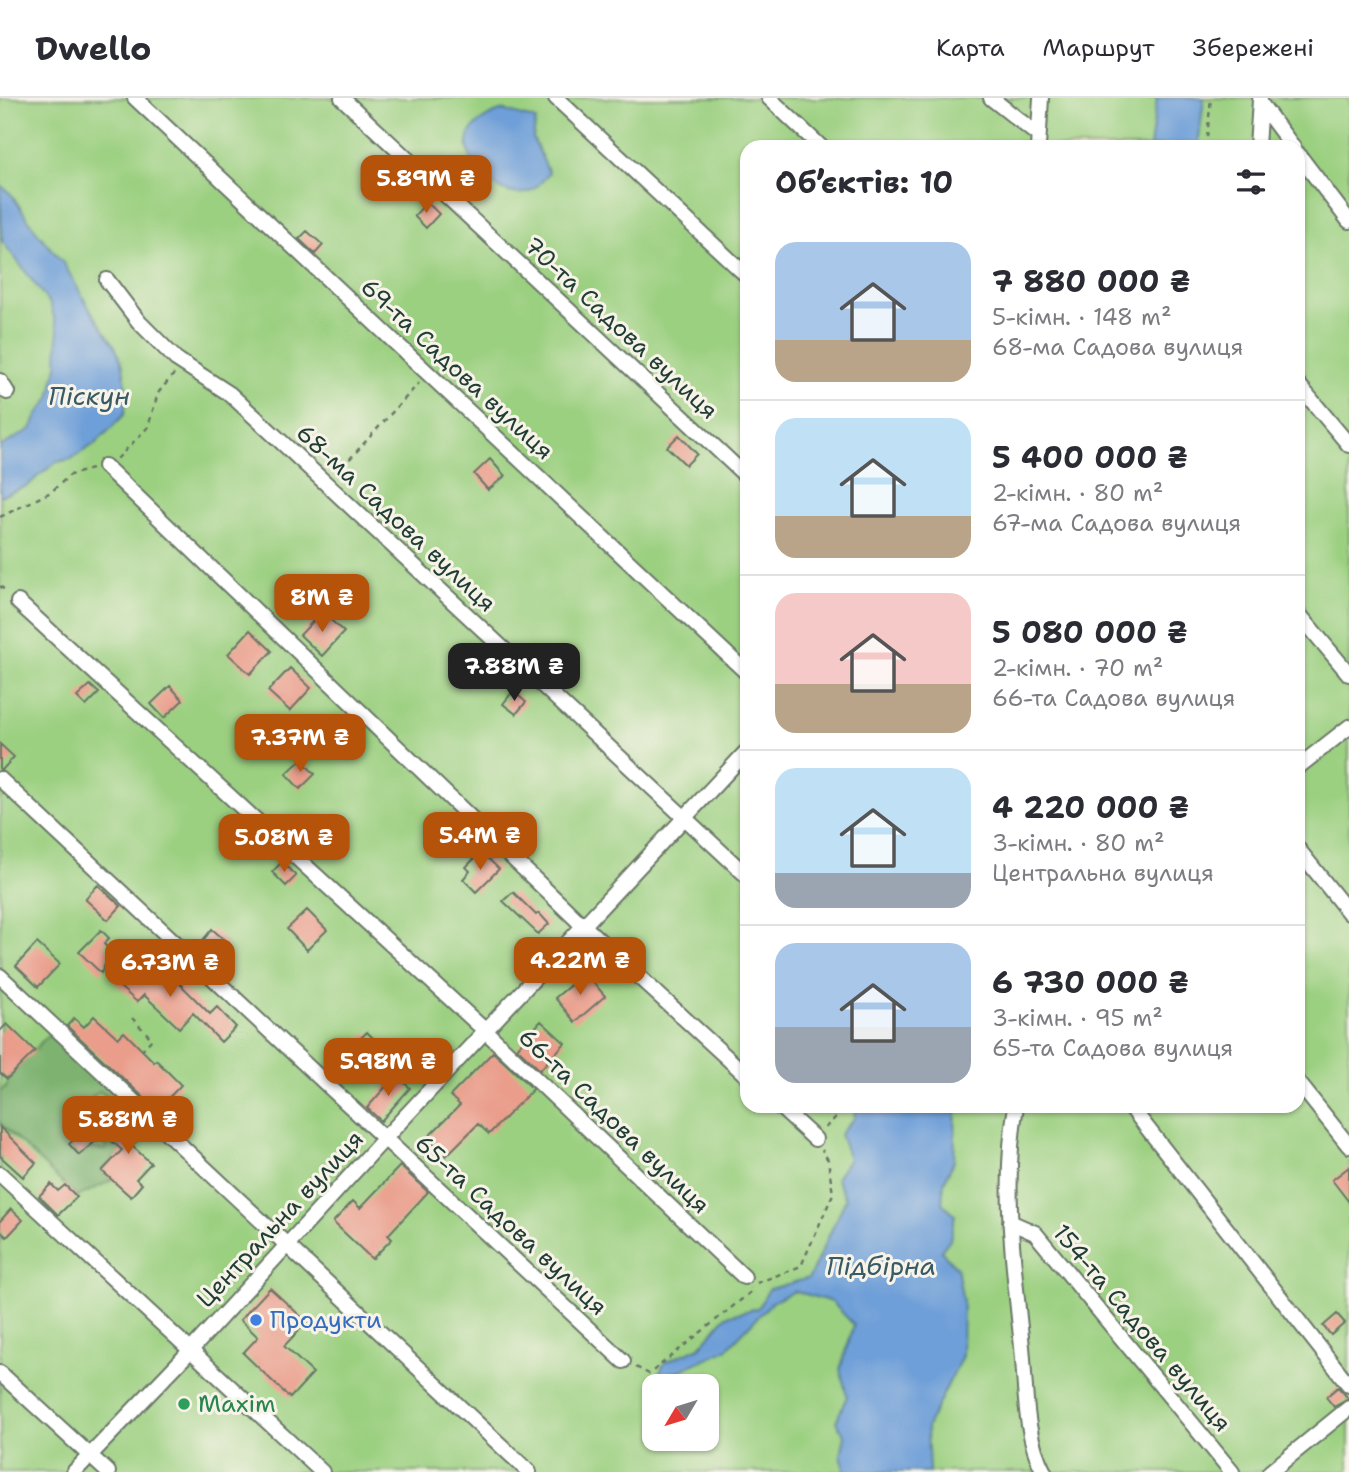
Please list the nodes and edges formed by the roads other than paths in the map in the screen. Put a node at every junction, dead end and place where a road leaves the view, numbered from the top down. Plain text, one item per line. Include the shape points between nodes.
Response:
1 (135, 98) edge
2 (342, 98) edge
3 (556, 98) edge
4 (769, 98) edge
5 (991, 98) edge
6 (1041, 98) edge
7 (1260, 100) edge
8 (814, 140) edge
9 (1037, 140) edge
10 (1038, 140) edge
11 (1257, 140) edge
12 (1288, 140) edge
13 (1305, 163) edge
14 (1349, 221) edge
15 (740, 269) edge
16 (107, 280) dead end
17 (1305, 392) edge
18 (1349, 445) edge
19 (104, 466) dead end
20 (740, 470) edge
21 (18, 602) dead end
22 (1305, 621) edge
23 (740, 666) edge
24 (1349, 674) edge
25 (1349, 727) edge
26 (740, 759) edge
27 (1305, 762) edge
28 (0, 779) edge
29 (685, 818) junction
30 (1305, 858) edge
31 (740, 869) edge
32 (1349, 912) edge
33 (584, 927) junction
34 (0, 976) edge
35 (486, 1031) junction
36 (740, 1070) edge
37 (1305, 1091) edge
38 (787, 1113) edge
39 (1015, 1113) edge
40 (1135, 1113) edge
41 (385, 1138) junction
42 (815, 1139) road end
43 (1349, 1146) edge
44 (0, 1174) edge
45 (1010, 1222) junction
46 (287, 1245) junction
47 (744, 1277) dead end
48 (190, 1351) junction
49 (623, 1361) dead end
50 (0, 1373) edge
51 (1349, 1385) edge
52 (1349, 1408) edge
53 (90, 1455) junction
54 (74, 1472) edge
55 (108, 1472) edge
56 (322, 1472) edge
57 (529, 1472) edge
58 (1044, 1472) edge
59 (1232, 1472) edge
60 (1270, 1472) edge

1 - 23 street, 69-та Садова вулиця
2 - 20 street, 70-та Садова вулиця
3 - 15 street
4 - 8 street
5 - 9 street
6 - 10 street
7 - 11 street
7 - 12 street
13 - 14 street
16 - 29 street, 68-ма Садова вулиця via 139,322 176,359 230,394
17 - 18 street
19 - 33 street
21 - 35 street, 66-та Садова вулиця
22 - 24 street
25 - 27 street
26 - 29 street, Центральна вулиця
28 - 41 street, 65-та Садова вулиця
29 - 31 street, 68-ма Садова вулиця
29 - 33 street, Центральна вулиця
30 - 32 street
33 - 35 street, Центральна вулиця
33 - 36 street
34 - 46 street
35 - 41 street, Центральна вулиця
35 - 47 street, 66-та Садова вулиця
37 - 43 street
38 - 42 street
39 - 45 street
40 - 51 street
41 - 46 street, Центральна вулиця
41 - 49 street, 65-та Садова вулиця
44 - 48 street
45 - 58 street via 1029,1421 1035,1456
45 - 59 street, 154-та Садова вулиця via 1035,1233
46 - 48 street, Центральна вулиця
46 - 57 street
48 - 53 street, Центральна вулиця
48 - 56 street
50 - 53 street
52 - 60 street
53 - 54 street, Центральна вулиця
53 - 55 street

